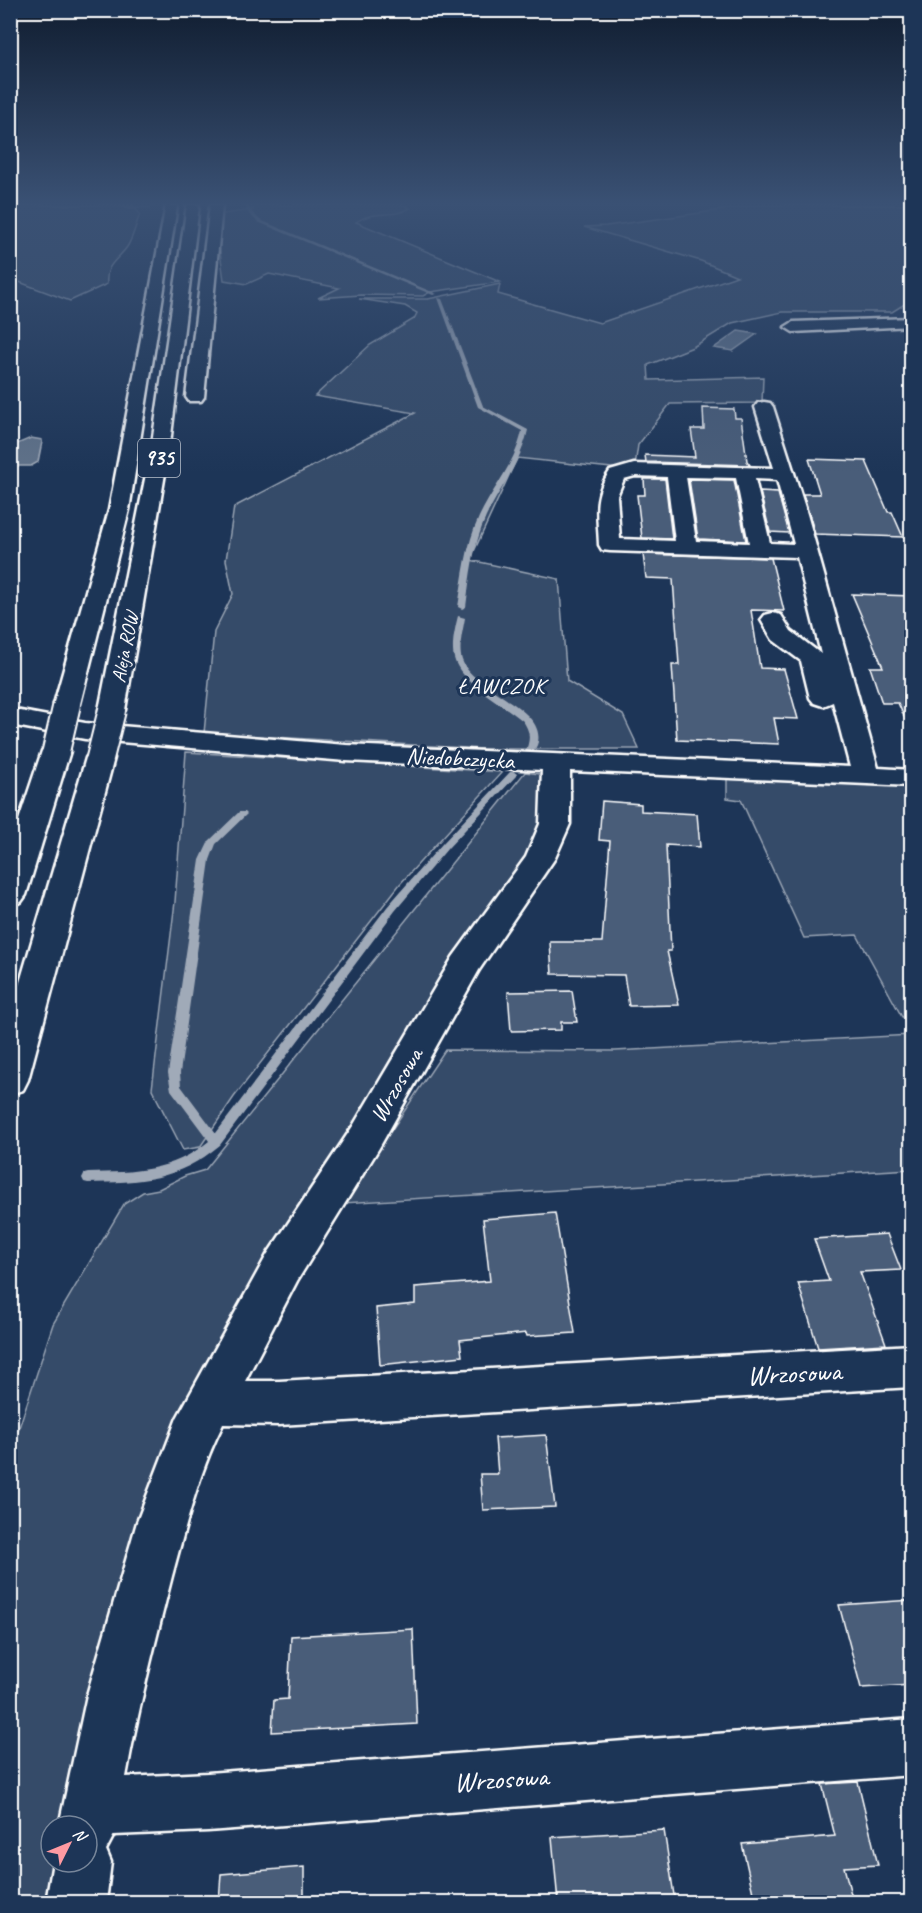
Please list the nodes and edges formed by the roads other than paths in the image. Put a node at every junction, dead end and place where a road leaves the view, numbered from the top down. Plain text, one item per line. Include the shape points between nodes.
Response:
1 (156, 294) edge
2 (181, 294) edge
3 (206, 294) edge
4 (912, 322) edge
5 (793, 327) dead end
6 (195, 398) dead end
7 (764, 406) dead end
8 (676, 471) junction
9 (744, 473) junction
10 (784, 474) junction
11 (686, 548) junction
12 (761, 550) junction
13 (806, 551) junction
14 (773, 620) dead end
15 (10, 717) edge
16 (556, 763) junction
17 (864, 769) junction
18 (912, 778) edge
19 (10, 895) edge
20 (10, 1080) edge
21 (912, 1366) edge
22 (209, 1402) junction
23 (912, 1747) edge
24 (90, 1814) edge
25 (99, 1817) edge
26 (80, 1874) edge
27 (76, 1902) edge

1 - 19 main road, Aleja ROW / 935, bridge via 119,510 56,751
2 - 20 main road, Aleja ROW / 935, bridge via 150,515 112,710
3 - 6 main road
4 - 5 main road
7 - 10 main road
8 - 9 main road
8 - 11 main road
8 - 11 main road via 634,470 617,475 607,496 610,545
9 - 10 main road
9 - 12 main road
10 - 13 main road
11 - 12 main road
12 - 13 main road
13 - 17 main road
14 - 17 main road via 781,635 812,658 835,747
15 - 16 main road, Niedobczycka via 86,731 346,753
16 - 17 main road, Niedobczycka
16 - 22 main road, Wrzosowa via 555,824 540,858 465,965 366,1137 282,1268
17 - 18 main road, Niedobczycka
21 - 22 main road, Wrzosowa via 279,1403
22 - 24 main road, Wrzosowa via 193,1434 162,1522 114,1695
23 - 25 main road, Wrzosowa via 208,1802
26 - 27 main road

